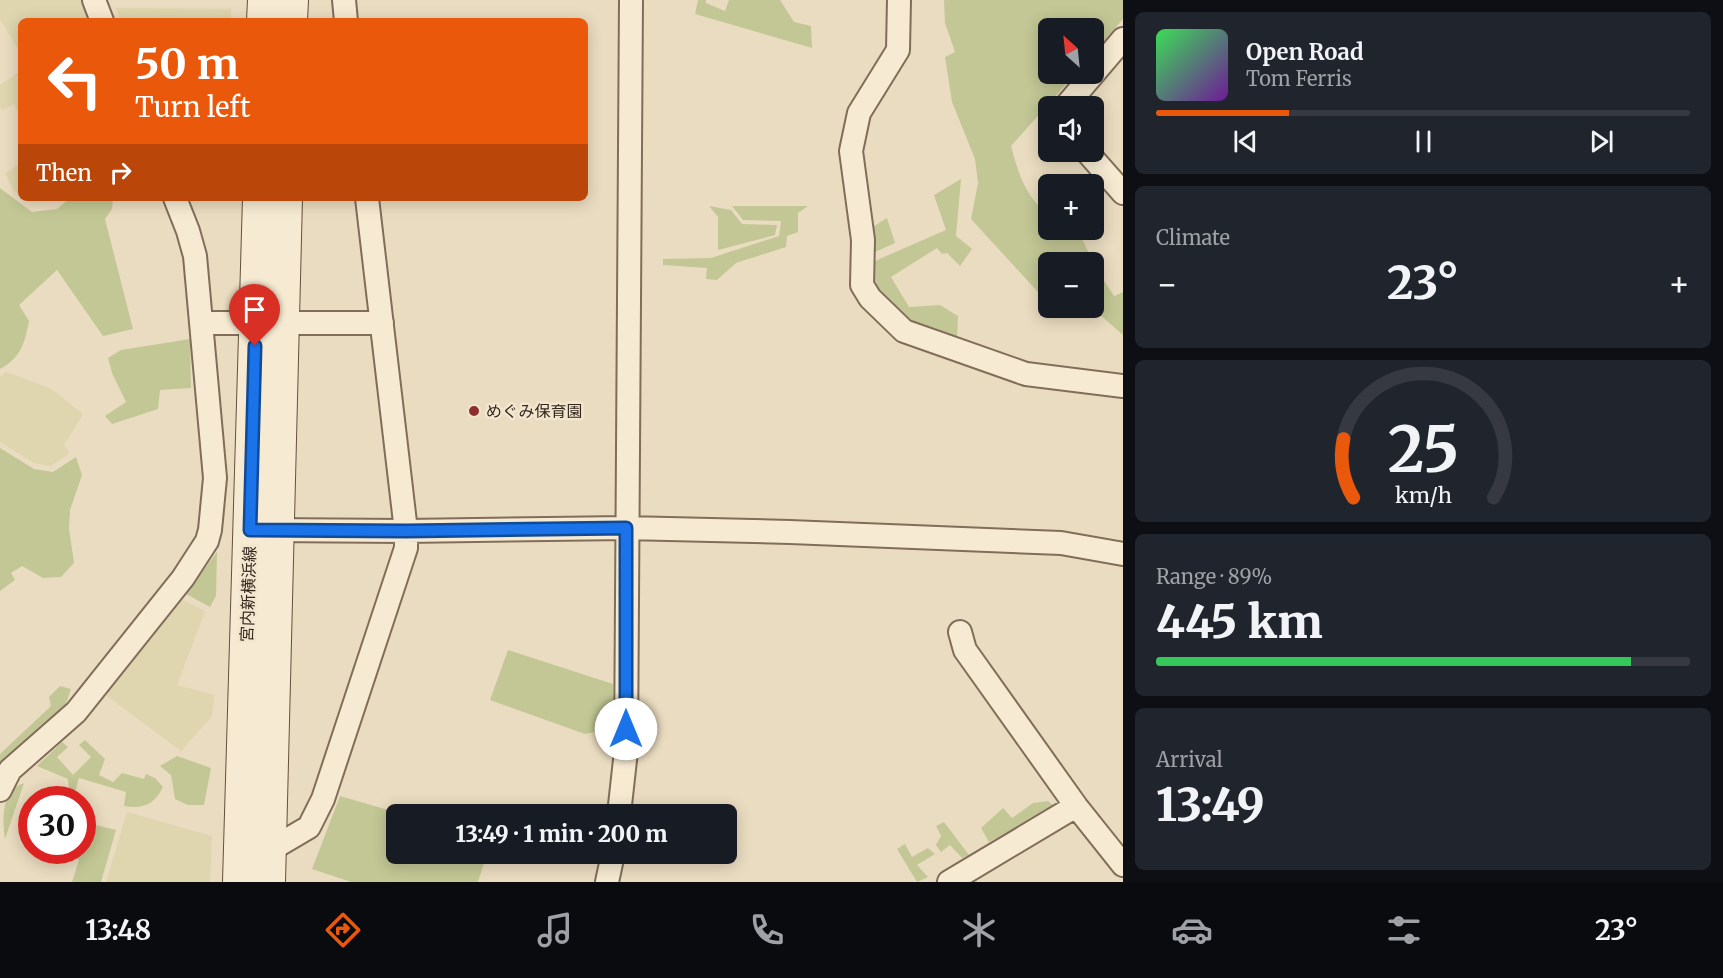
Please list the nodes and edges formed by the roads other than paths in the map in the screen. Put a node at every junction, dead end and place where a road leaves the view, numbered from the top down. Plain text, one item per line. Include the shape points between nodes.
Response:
1 (94, 0) edge
2 (264, 0) edge
3 (292, 0) edge
4 (344, 0) edge
5 (631, 0) edge
6 (898, 0) edge
7 (101, 18) edge
8 (263, 18) edge
9 (291, 18) edge
10 (346, 18) edge
11 (1123, 39) edge
12 (1075, 96) edge
13 (1096, 162) edge
14 (1123, 194) edge
15 (176, 201) edge
16 (259, 201) edge
17 (286, 201) edge
18 (367, 201) edge
19 (201, 323) junction
20 (269, 323) junction
21 (382, 323) junction
22 (1123, 386) edge
23 (626, 528) junction
24 (264, 530) junction
25 (406, 531) junction
26 (1123, 554) edge
27 (960, 632) dead end
28 (0, 790) edge
29 (620, 804) edge
30 (1076, 806) junction
31 (270, 849) junction
32 (611, 864) edge
33 (1123, 865) edge
34 (239, 882) edge
35 (269, 882) edge
36 (607, 882) edge
37 (949, 882) edge

1 - 7 street
2 - 8 street
3 - 9 street
4 - 10 street
5 - 23 street
6 - 22 street via 898,50 859,113 851,151 863,240 862,285 904,331 1026,374
11 - 12 street
13 - 14 street
15 - 19 street via 195,256
16 - 20 street, 宮内新横浜線
17 - 20 street, 宮内新横浜線
18 - 21 street
19 - 20 street
19 - 28 street via 214,478 207,541 183,578 76,712 10,770
20 - 21 street
20 - 24 street, 宮内新横浜線
21 - 25 street
23 - 25 street
23 - 26 street via 1061,543
23 - 29 street via 626,751
24 - 25 street
24 - 31 street, 宮内新横浜線
24 - 34 street, 宮内新横浜線
25 - 31 street via 406,548 323,799 309,827
27 - 30 street via 965,651
30 - 33 street
30 - 37 street
31 - 35 street, 宮内新横浜線
32 - 36 street

